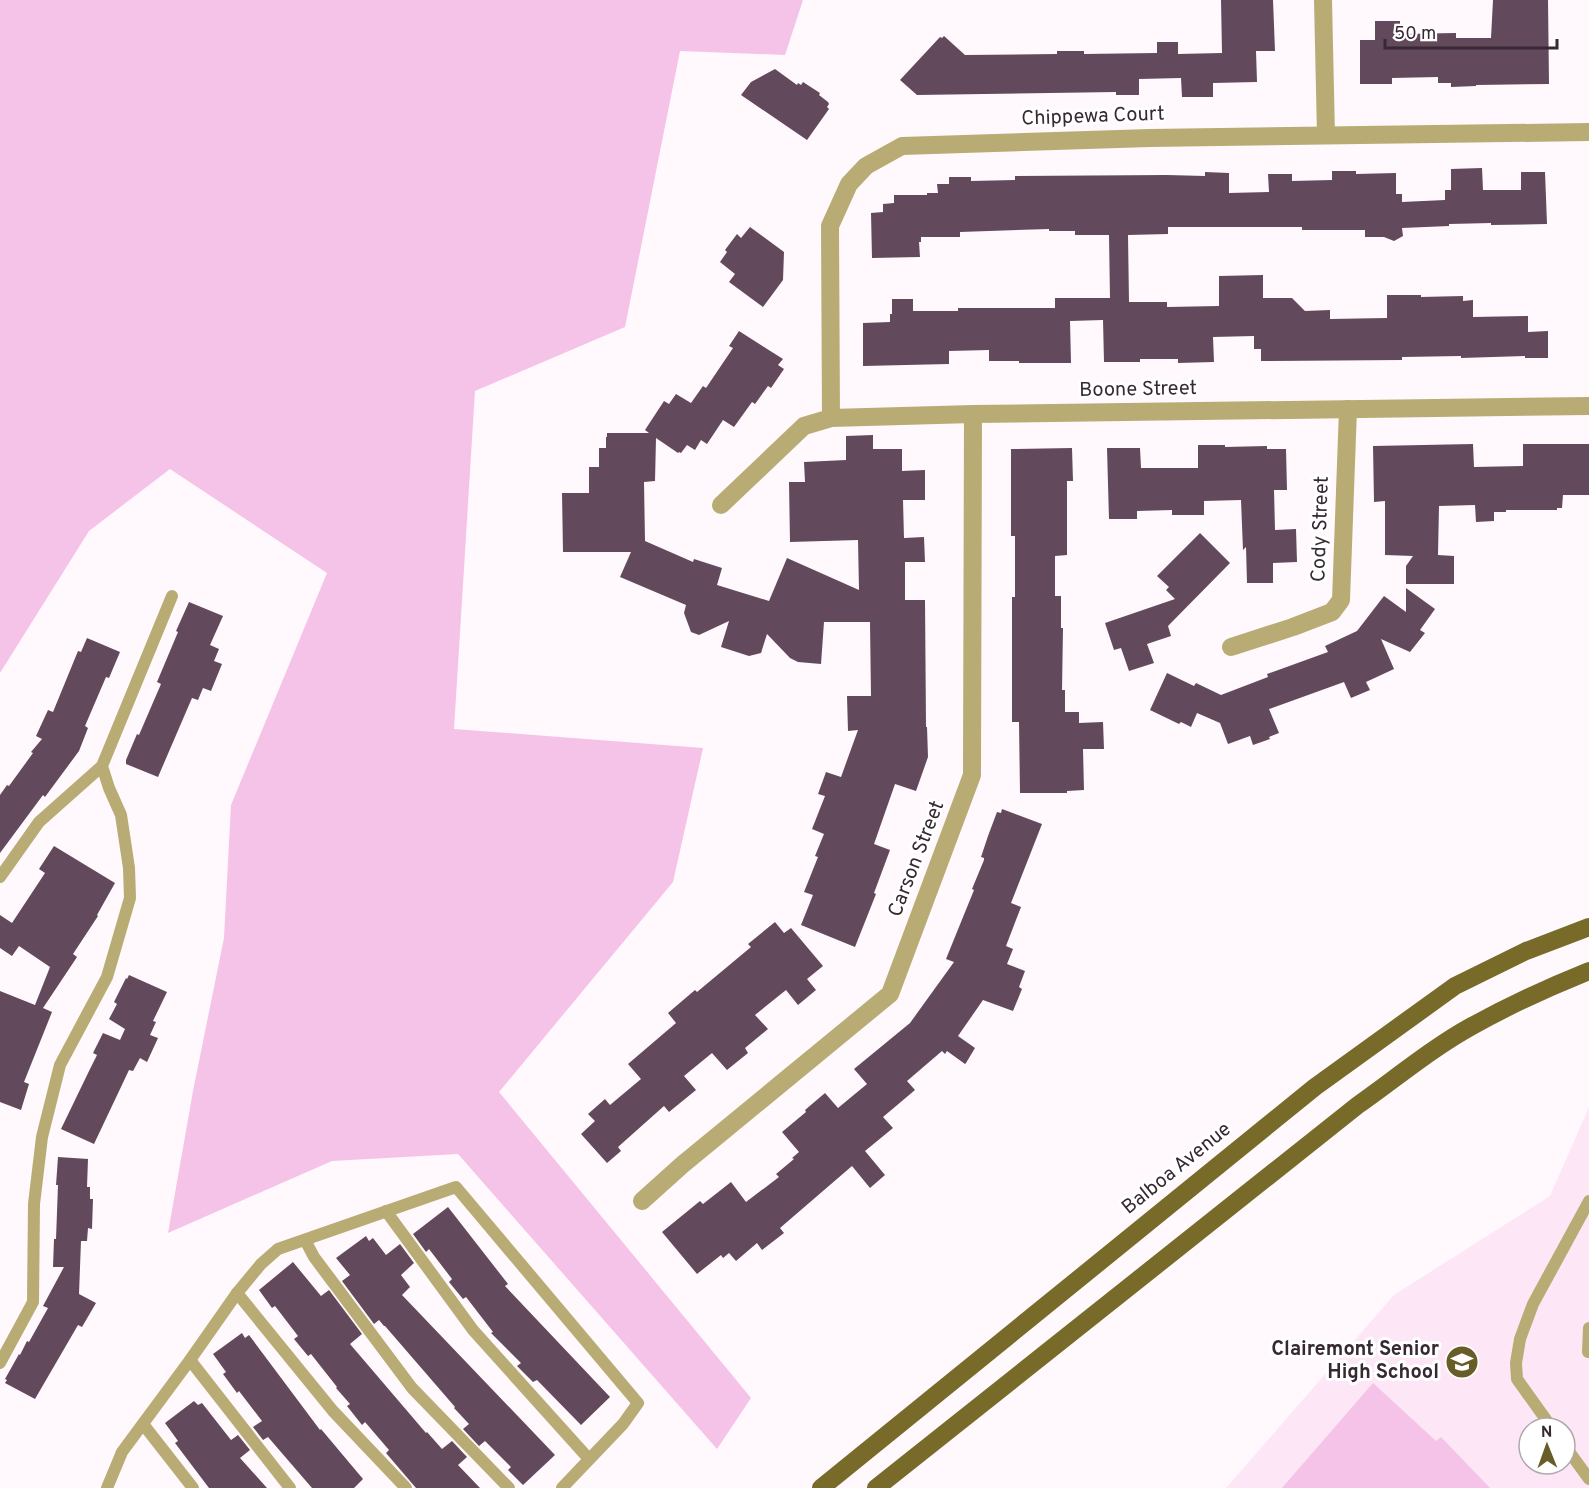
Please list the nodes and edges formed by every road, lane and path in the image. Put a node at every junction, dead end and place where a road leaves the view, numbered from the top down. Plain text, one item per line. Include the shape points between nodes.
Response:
1 (1323, 0) edge
2 (1589, 132) edge
3 (1326, 135) junction
4 (1589, 406) edge
5 (1348, 409) junction
6 (973, 414) junction
7 (831, 418) junction
8 (721, 505) dead end
9 (172, 596) dead end
10 (1231, 647) dead end
11 (102, 766) junction
12 (0, 877) edge
13 (1589, 927) edge
14 (1589, 971) edge
15 (642, 1201) dead end
16 (1589, 1201) edge
17 (386, 1211) junction
18 (304, 1240) junction
19 (237, 1293) junction
20 (1589, 1328) edge
21 (1588, 1352) edge
22 (190, 1360) junction
23 (0, 1363) edge
24 (1543, 1416) edge
25 (143, 1424) junction
26 (589, 1459) junction
27 (1577, 1462) edge
28 (1589, 1479) edge
29 (107, 1488) edge
30 (193, 1488) edge
31 (290, 1488) edge
32 (406, 1488) edge
33 (509, 1488) edge
34 (562, 1488) edge
35 (820, 1488) edge
36 (876, 1488) edge

1 - 3 street
2 - 3 street, Chippewa Court
3 - 7 street, Chippewa Court via 902,146 866,166 849,184 830,226
4 - 5 street, Boone Street
5 - 6 street, Boone Street
5 - 10 street, Cody Street via 1341,600 1332,612
6 - 7 street, Boone Street
6 - 15 street, Carson Street via 972,775 890,994
7 - 8 street, Boone Street via 804,426
9 - 11 lane
11 - 12 lane via 39,822
11 - 23 lane via 121,815 130,898 107,977 60,1065 42,1137 34,1204 33,1302
13 - 35 main road, Balboa Avenue via 1526,951 1455,986 1360,1054
14 - 36 main road via 1471,1027 1358,1105
16 - 24 lane via 1533,1304 1520,1340 1516,1378
17 - 18 lane
17 - 26 lane via 473,1330
17 - 26 lane via 456,1187 638,1403
18 - 19 lane via 278,1249
18 - 33 lane via 412,1388
19 - 22 lane
19 - 32 lane via 333,1412
20 - 21 lane
22 - 25 lane
22 - 31 lane
25 - 29 lane via 122,1452
25 - 30 lane
26 - 34 lane
27 - 28 lane

